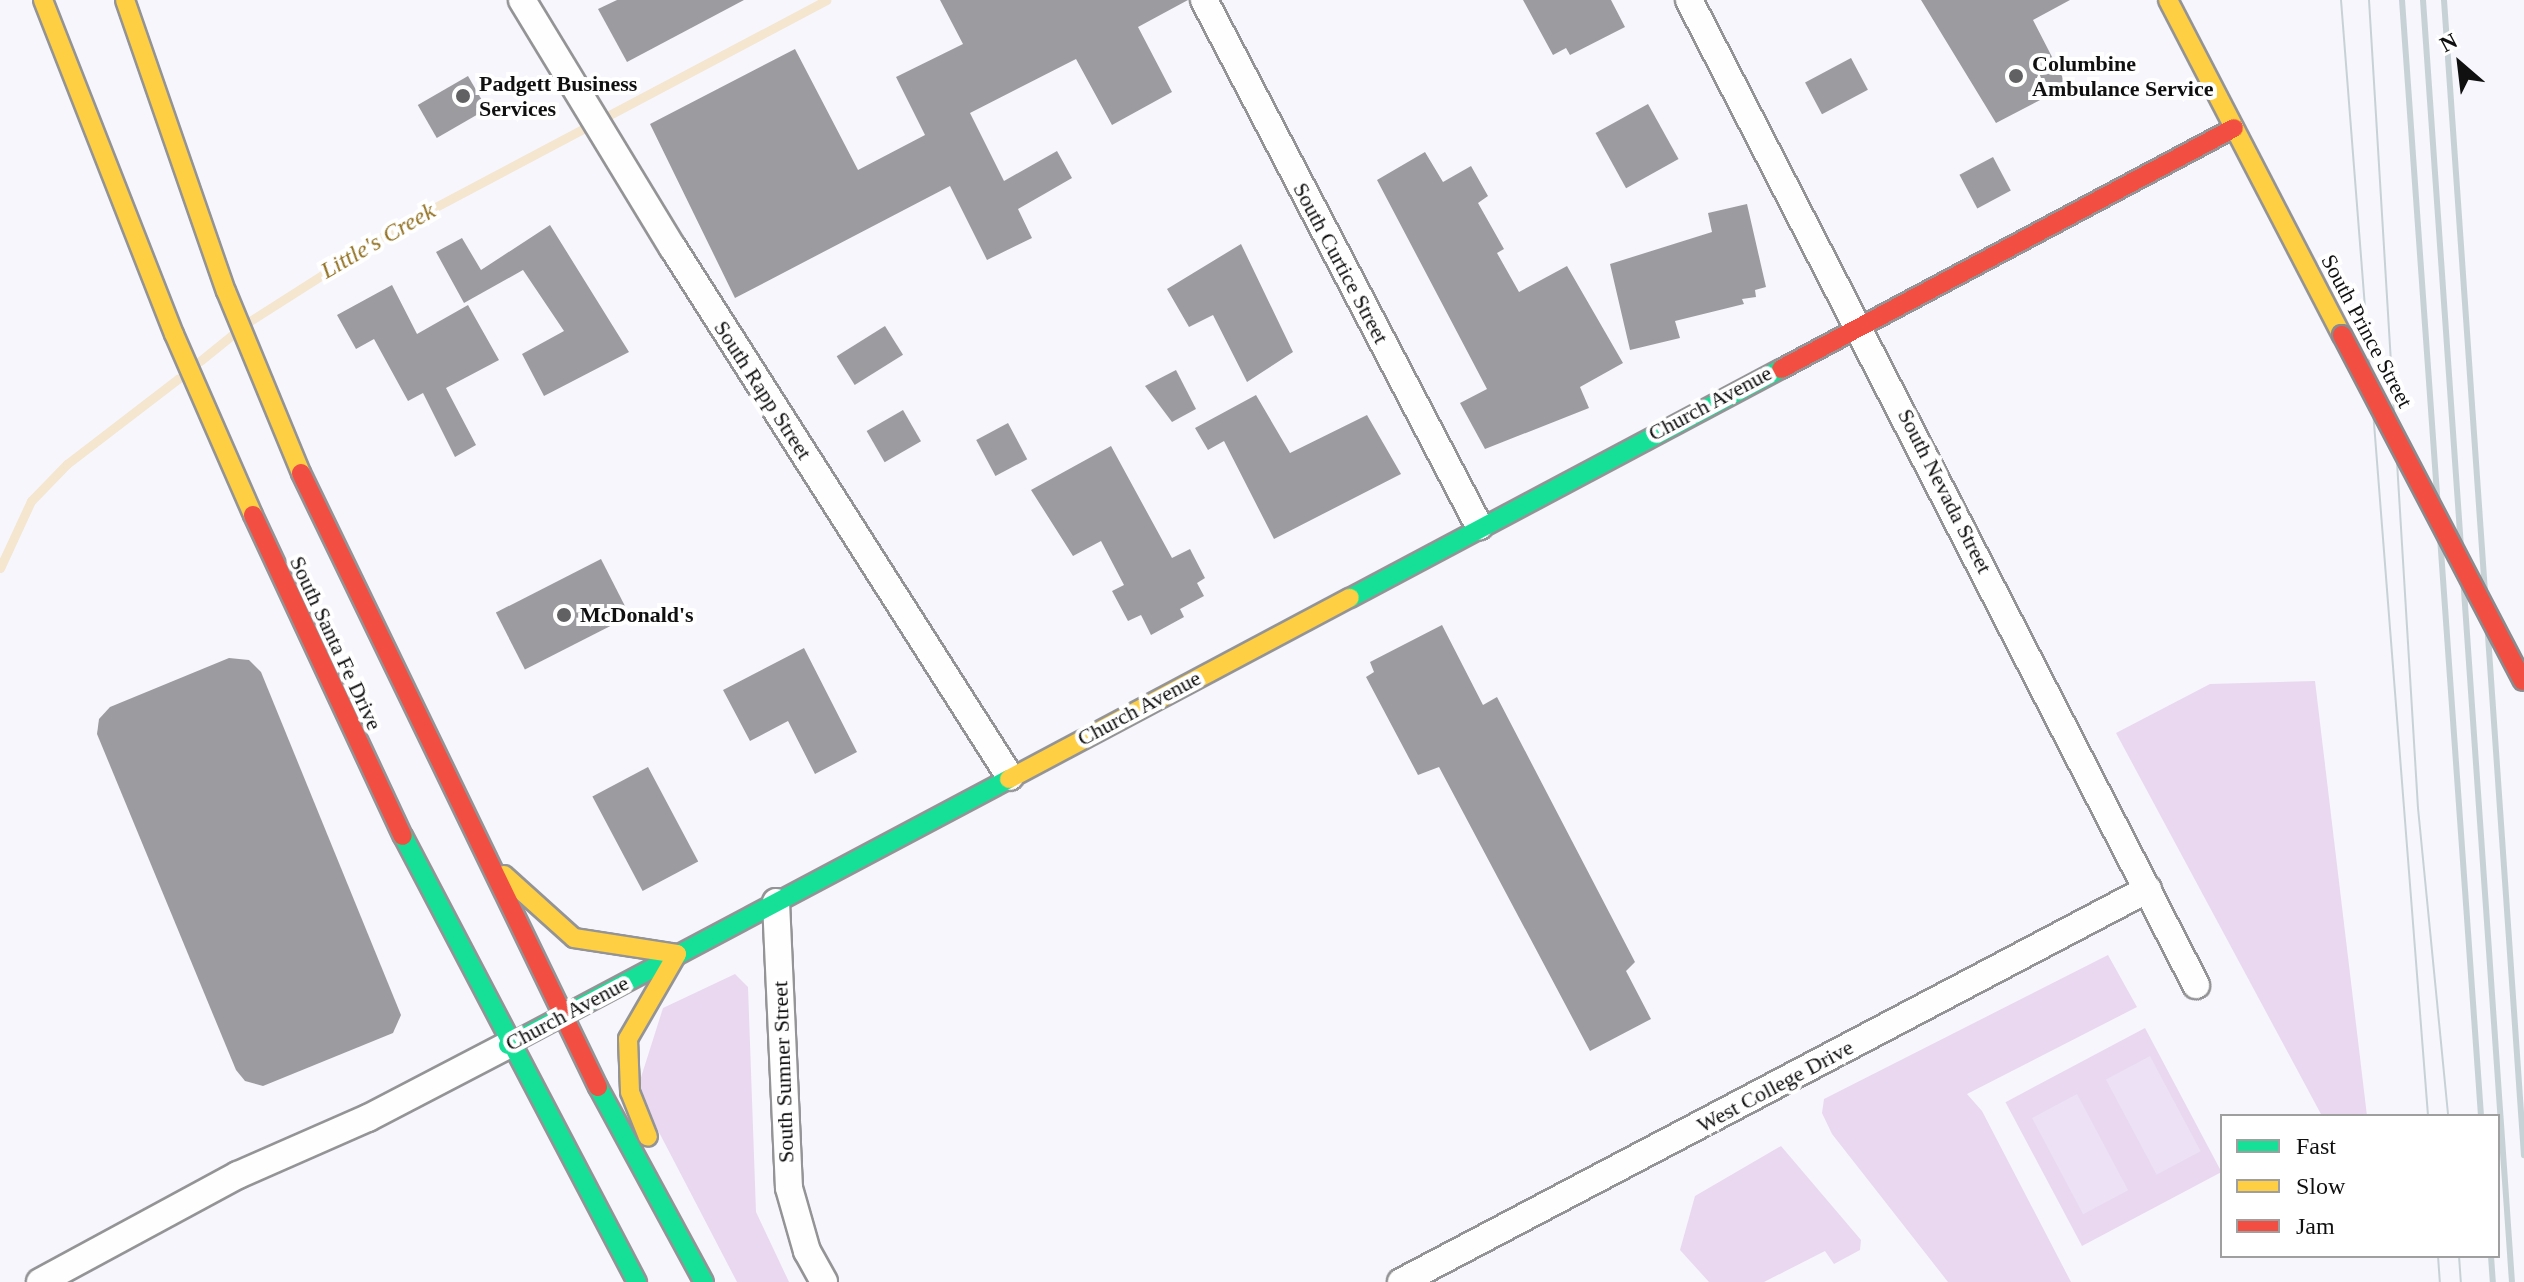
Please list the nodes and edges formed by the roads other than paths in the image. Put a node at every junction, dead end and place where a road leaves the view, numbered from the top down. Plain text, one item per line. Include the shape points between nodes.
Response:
1 (43, 0) edge
2 (125, 0) edge
3 (522, 0) edge
4 (1204, 0) edge
5 (1689, 0) edge
6 (2168, 0) edge
7 (2234, 128) junction
8 (1859, 323) junction
9 (1479, 526) junction
10 (2523, 682) edge
11 (1010, 777) junction
12 (477, 847) junction
13 (2148, 889) junction
14 (776, 902) junction
15 (677, 954) junction
16 (2196, 985) dead end
17 (560, 1018) junction
18 (508, 1045) junction
19 (720, 1268) dead end
20 (40, 1282) edge
21 (637, 1282) edge
22 (704, 1282) edge
23 (824, 1282) edge
24 (1401, 1282) edge

1 - 18 main road, South Santa Fe Drive via 174,334 322,672
2 - 12 main road, South Santa Fe Drive via 259,375 321,522
3 - 11 street, South Rapp Street
4 - 9 street, South Curtice Street
5 - 8 street, South Nevada Street
6 - 7 main road, South Prince Street
7 - 8 main road, Church Avenue
7 - 10 main road, South Prince Street, bridge
8 - 9 main road, Church Avenue
8 - 13 street, South Nevada Street
9 - 11 main road, Church Avenue
11 - 14 main road, Church Avenue
12 - 15 main road via 574,938
12 - 17 main road, South Santa Fe Drive
13 - 16 street, South Nevada Street
13 - 24 street, West College Drive
14 - 15 main road, Church Avenue
14 - 23 street, South Sumner Street via 789,1188 807,1251
15 - 17 main road, Church Avenue
15 - 19 main road via 628,1039 630,1092 645,1131
17 - 18 main road, Church Avenue
17 - 22 main road, South Santa Fe Drive
18 - 20 street, Church Avenue via 368,1118 238,1175
18 - 21 main road, South Santa Fe Drive

